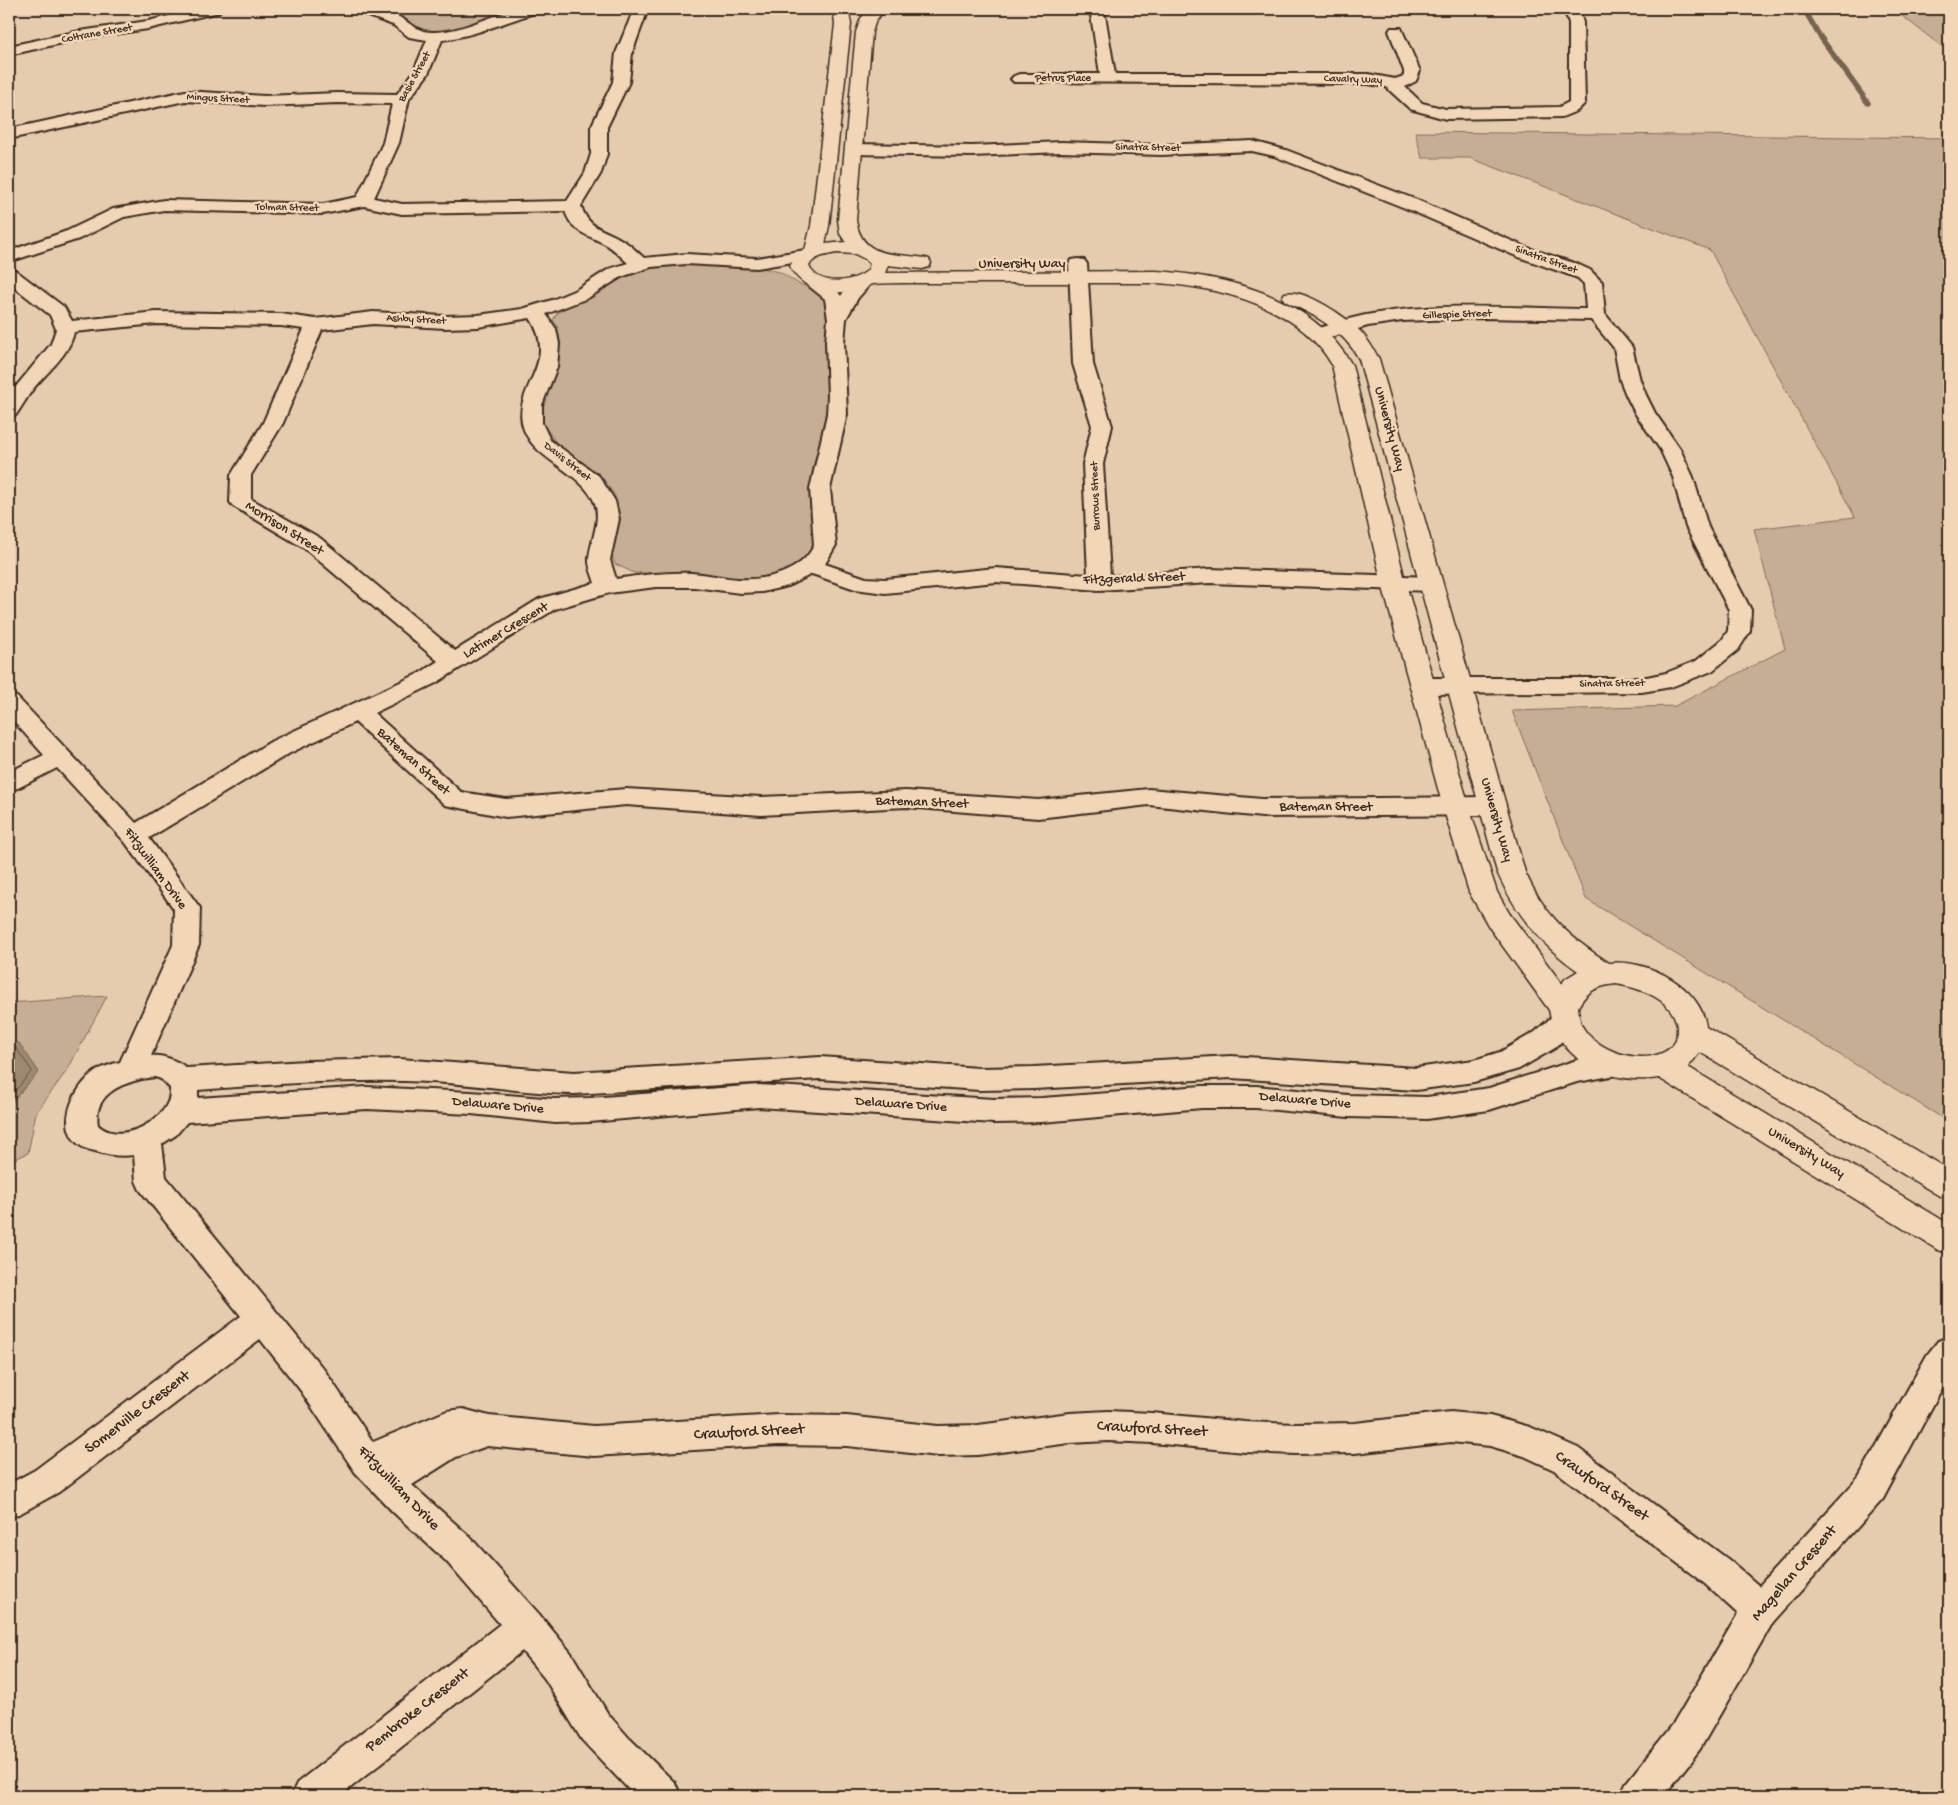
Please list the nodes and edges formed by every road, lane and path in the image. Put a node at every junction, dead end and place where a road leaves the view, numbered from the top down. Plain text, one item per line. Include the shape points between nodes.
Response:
1 (214, 9) edge
2 (368, 9) edge
3 (532, 9) edge
4 (641, 9) edge
5 (841, 9) edge
6 (1097, 9) edge
7 (1566, 9) edge
8 (879, 10) edge
9 (1396, 31) dead end
10 (436, 37) junction
11 (9, 52) edge
12 (1108, 79) junction
13 (1019, 80) dead end
14 (1396, 85) junction
15 (401, 99) junction
16 (9, 134) edge
17 (829, 149) junction
18 (854, 150) junction
19 (364, 201) junction
20 (572, 206) junction
21 (812, 253) junction
22 (868, 253) junction
23 (9, 257) edge
24 (757, 263) junction
25 (640, 264) junction
26 (1078, 271) junction
27 (9, 274) edge
28 (809, 280) junction
29 (867, 280) junction
30 (535, 311) junction
31 (1596, 316) junction
32 (837, 319) junction
33 (315, 325) junction
34 (65, 327) junction
35 (1344, 327) junction
36 (1320, 334) junction
37 (9, 411) edge
38 (810, 566) junction
39 (1099, 583) junction
40 (1394, 584) junction
41 (1431, 584) junction
42 (607, 587) junction
43 (453, 662) junction
44 (1460, 685) junction
45 (1423, 686) junction
46 (9, 702) edge
47 (356, 712) junction
48 (60, 757) junction
49 (9, 782) edge
50 (1456, 806) junction
51 (1492, 806) junction
52 (134, 836) junction
53 (1602, 973) junction
54 (1564, 1014) junction
55 (1692, 1033) junction
56 (1618, 1065) junction
57 (1663, 1066) junction
58 (131, 1068) junction
59 (181, 1080) junction
60 (180, 1111) junction
61 (146, 1139) junction
62 (1949, 1186) edge
63 (1949, 1240) edge
64 (263, 1318) junction
65 (1949, 1351) edge
66 (377, 1472) junction
67 (9, 1502) edge
68 (1760, 1610) junction
69 (526, 1626) junction
70 (310, 1796) edge
71 (662, 1796) edge
72 (1639, 1796) edge

1 - 11 street, Coltrane Street
2 - 10 street via 395,20 414,34
3 - 10 street via 463,33
4 - 20 street via 624,53 621,82 599,127 598,154 593,173
5 - 8 street via 857,12
5 - 17 street via 843,24
6 - 12 street
7 - 14 street, Cavalry Way via 1574,15 1576,23 1577,103 1571,108 1562,112 1446,114 1416,106
8 - 18 street via 867,20 864,32
9 - 14 street via 1412,71 1411,78
10 - 15 street, Basie Street via 423,68
12 - 13 street, Petrus Place
12 - 14 street, Cavalry Way via 1368,79
15 - 16 street, Mingus Street via 265,102 185,96
15 - 19 street, Basie Street via 391,143
17 - 18 street
17 - 21 street via 819,230
18 - 22 street via 847,225 851,237
18 - 31 street, Sinatra Street via 1061,147 1161,150 1252,146 1305,161 1522,252 1584,274 1593,282
19 - 20 street, Tolman Street via 402,209
19 - 23 street, Tolman Street via 323,209 164,205 119,213 73,235
20 - 25 street via 577,222 591,233 618,244
21 - 22 street, University Way via 837,247
21 - 24 street, Ashby Street
21 - 28 street via 800,264 801,272
22 - 26 street, University Way via 914,263
22 - 29 street via 879,264
24 - 25 street, Ashby Street via 674,260
24 - 28 street, Ashby Street
25 - 30 street, Ashby Street via 616,273 574,298
26 - 29 street, University Way
26 - 35 street, University Way via 1171,264 1225,272 1293,297
26 - 36 street, University Way via 1202,282 1245,294 1284,311
26 - 39 street, Burrows Street via 1083,364 1102,426 1093,464
27 - 34 street via 57,311
28 - 29 street, University Way via 842,286
28 - 32 street, Latimer Crescent via 833,297
29 - 32 street, Latimer Crescent via 850,296
30 - 33 street, Ashby Street via 478,321 366,318
30 - 42 street, Davis Street via 549,333 550,344 547,367 532,405 532,423 542,443 592,480 605,501 607,525 599,560
31 - 35 street, Gillespie Street via 1483,313 1402,316
31 - 44 street, Sinatra Street via 1623,347 1636,395 1670,449 1683,477 1697,527 1740,610 1739,631 1730,645 1704,666 1671,680 1642,685
32 - 38 street, Latimer Crescent via 837,414 820,489 825,545
33 - 34 street, Ashby Street via 281,320 156,318
33 - 43 street, Morrison Street via 273,423 241,475 240,502 312,544
34 - 37 street via 64,337 57,348
35 - 36 street, Gillespie Street
35 - 41 street, University Way via 1370,359
36 - 40 street, University Way via 1334,349 1342,365
38 - 39 street, Fitzgerald Street via 862,584 885,586 996,575
38 - 42 street, Latimer Crescent via 780,582 755,586 668,580
39 - 40 street, Fitzgerald Street via 1210,576
40 - 41 street, Fitzgerald Street
40 - 45 street, University Way
41 - 44 street, University Way
42 - 43 street, Latimer Crescent via 547,604
43 - 47 street, Latimer Crescent via 428,678
44 - 45 street, Sinatra Street
44 - 51 street, University Way
45 - 50 street, University Way
46 - 48 street, Fitzwilliam Drive
47 - 50 street, Bateman Street via 454,799 506,808 626,798 761,806 906,799 1038,809 1149,797 1262,808
47 - 52 street, Latimer Crescent via 281,747
48 - 49 street
48 - 52 street, Fitzwilliam Drive
50 - 51 street, Bateman Street
50 - 54 street, University Way via 1483,892
51 - 53 street, University Way via 1520,895 1542,926 1566,949
52 - 58 street, Fitzwilliam Drive via 187,908 186,944
53 - 54 street via 1587,977 1567,994
53 - 55 street via 1638,976 1656,983 1682,1006 1690,1019
54 - 56 street via 1572,1035 1584,1048
54 - 59 street, Delaware Drive via 1545,1040 1508,1061 1474,1071 1416,1079 1231,1067 980,1079 820,1068 574,1083 370,1070
55 - 57 street via 1684,1053
55 - 62 street
56 - 57 street via 1634,1069
56 - 60 street, Delaware Drive via 1577,1071 1489,1099 1427,1108 1348,1106 1256,1097 1202,1097 994,1111 759,1096 555,1111 367,1098
57 - 63 street, University Way
58 - 59 street via 156,1066 171,1071
58 - 61 street via 103,1082 90,1094 83,1107 82,1122 87,1133 98,1141 121,1145
59 - 60 street via 185,1092
60 - 61 street via 170,1124
61 - 64 street, Fitzwilliam Drive via 151,1182
64 - 66 street, Fitzwilliam Drive
64 - 67 street, Somerville Crescent via 47,1481
65 - 68 street, Magellan Crescent via 1938,1365 1871,1488
66 - 68 street, Crawford Street via 489,1431 594,1441 806,1430 938,1441 978,1440 1108,1426 1296,1439 1354,1438 1450,1427 1490,1430 1530,1442 1566,1459 1717,1572
66 - 69 street, Fitzwilliam Drive via 458,1548
68 - 72 street, Magellan Crescent via 1687,1736
69 - 70 street, Pembroke Crescent
69 - 71 street, Fitzwilliam Drive via 567,1679 595,1727

